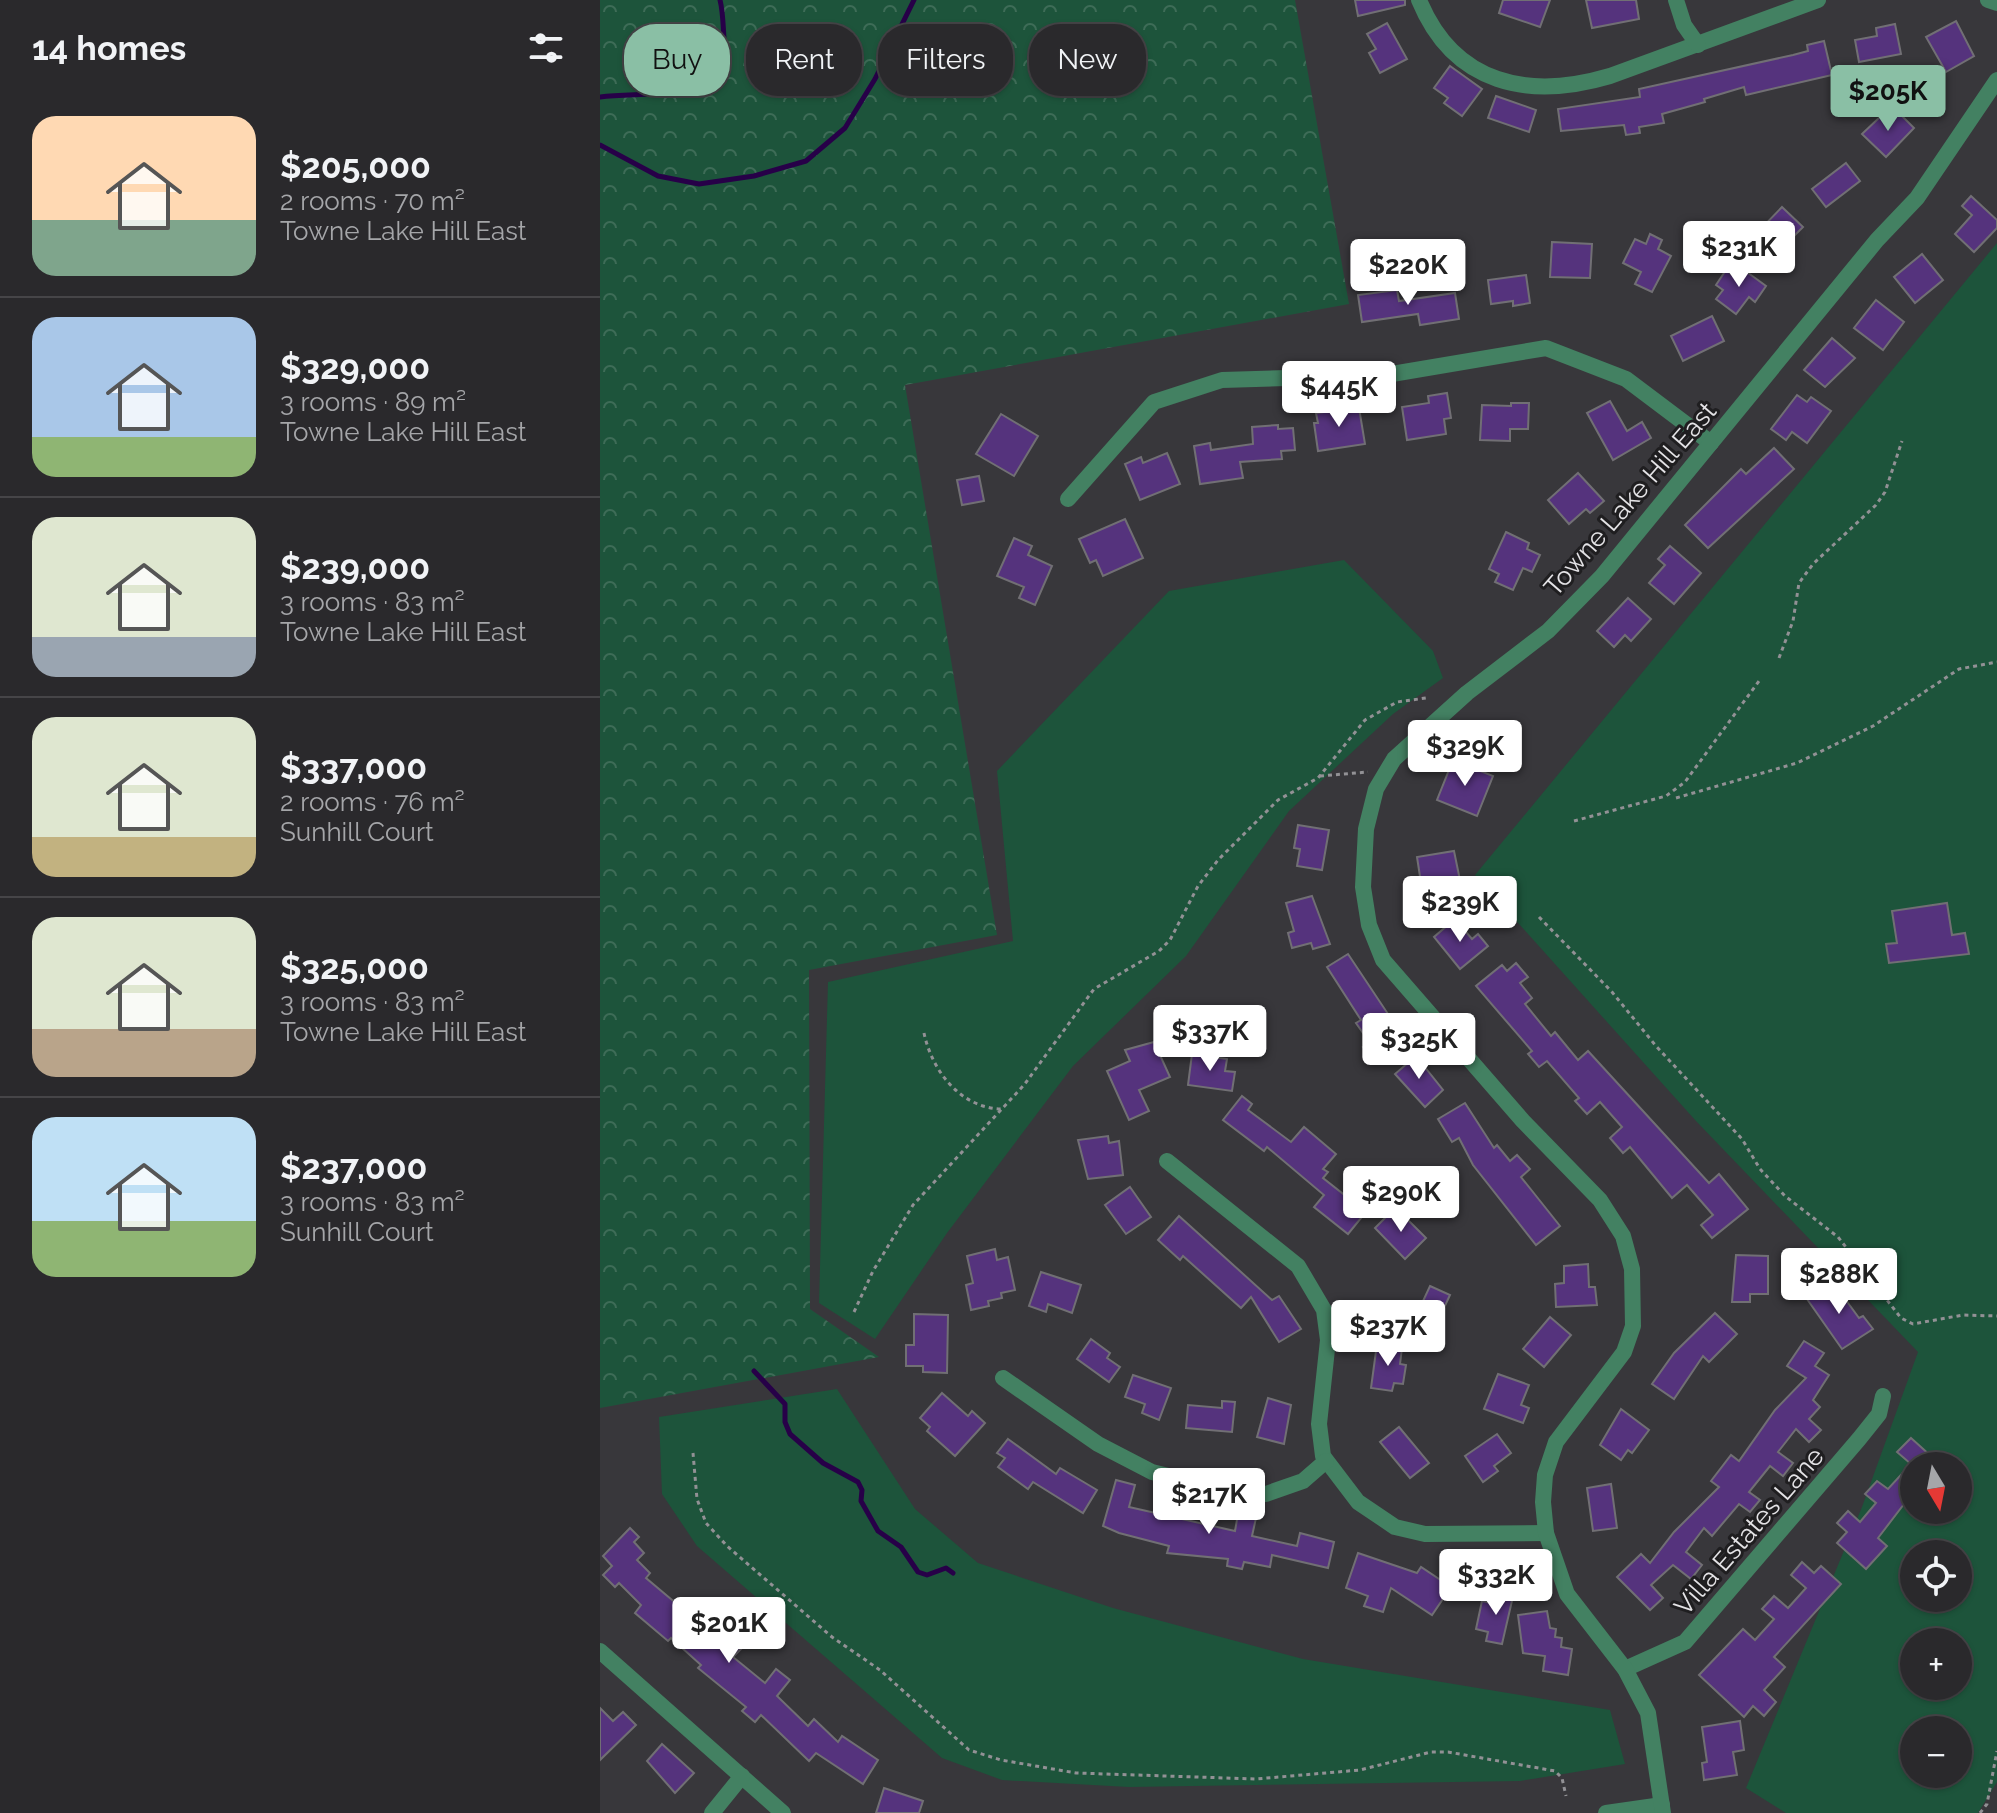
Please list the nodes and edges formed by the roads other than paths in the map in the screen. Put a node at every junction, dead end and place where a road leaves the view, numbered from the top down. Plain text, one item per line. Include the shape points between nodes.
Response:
1 (1419, 0) edge
2 (1676, 0) edge
3 (1818, 0) edge
4 (1988, 0) edge
5 (1997, 3) edge
6 (1698, 45) junction
7 (1997, 80) edge
8 (1711, 443) junction
9 (1068, 499) dead end
10 (1167, 1161) dead end
11 (1003, 1378) dead end
12 (1883, 1396) dead end
13 (1326, 1461) junction
14 (1546, 1533) junction
15 (600, 1651) edge
16 (1625, 1669) junction
17 (742, 1776) junction
18 (1662, 1809) edge
19 (712, 1813) edge
20 (783, 1813) edge
21 (1606, 1813) edge

1 - 6 street via 1440,39 1456,55 1485,74 1518,85 1588,82
2 - 6 street
3 - 6 street
4 - 5 street
7 - 8 street, Towne Lake Hill East via 1917,198
8 - 9 street via 1626,379 1546,348 1386,375 1222,380 1154,402
8 - 14 street, Towne Lake Hill East via 1602,576 1548,631 1467,693 1394,759 1376,789 1366,829 1363,887 1369,925 1383,960 1523,1121 1600,1200 1623,1236 1632,1269 1633,1326 1624,1352 1556,1442 1545,1475
10 - 13 street via 1298,1266 1324,1310 1328,1340 1319,1424
11 - 13 street via 1098,1444 1152,1472 1241,1494 1266,1494 1303,1481
12 - 16 street, Villa Estates Lane via 1879,1414 1859,1439 1685,1642
13 - 14 street via 1358,1502 1395,1527 1425,1534
14 - 16 street, Towne Lake Hill East via 1567,1594
15 - 17 street
16 - 18 street, Towne Lake Hill East via 1648,1713
17 - 19 street
17 - 20 street
18 - 21 street

